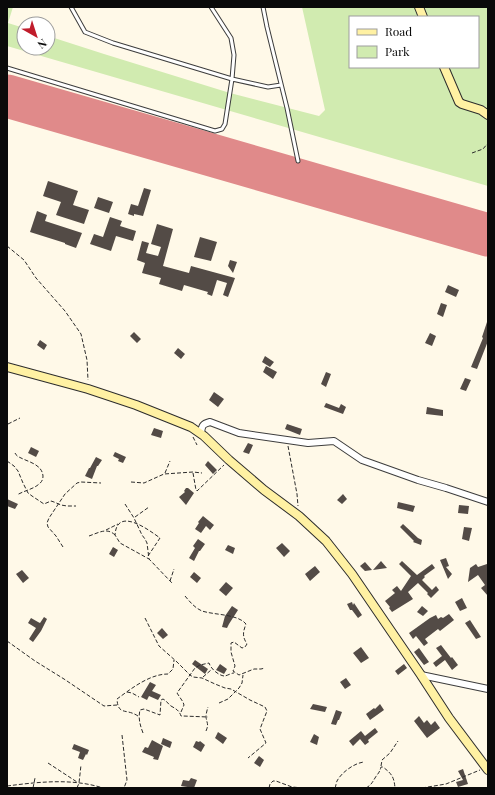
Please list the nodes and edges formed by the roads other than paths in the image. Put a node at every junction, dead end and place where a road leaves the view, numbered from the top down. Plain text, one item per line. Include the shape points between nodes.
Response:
1 (71, 7) edge
2 (211, 7) edge
3 (263, 7) edge
4 (7, 68) edge
5 (444, 68) edge
6 (232, 79) junction
7 (281, 85) junction
8 (488, 115) edge
9 (298, 161) dead end
10 (7, 367) edge
11 (201, 433) junction
12 (488, 502) edge
13 (421, 675) junction
14 (488, 689) edge
15 (487, 769) edge

1 - 6 lane via 85,32 113,44
2 - 6 lane via 231,38 234,54
3 - 7 lane
4 - 6 lane via 215,131 222,129 225,124
5 - 8 main road via 459,102
6 - 7 lane via 268,87
7 - 9 lane
10 - 11 main road via 136,405
11 - 12 street via 202,426 210,422 239,433 308,443 336,442 362,460
11 - 13 main road via 229,460 326,541 350,570
13 - 14 street
13 - 15 main road

